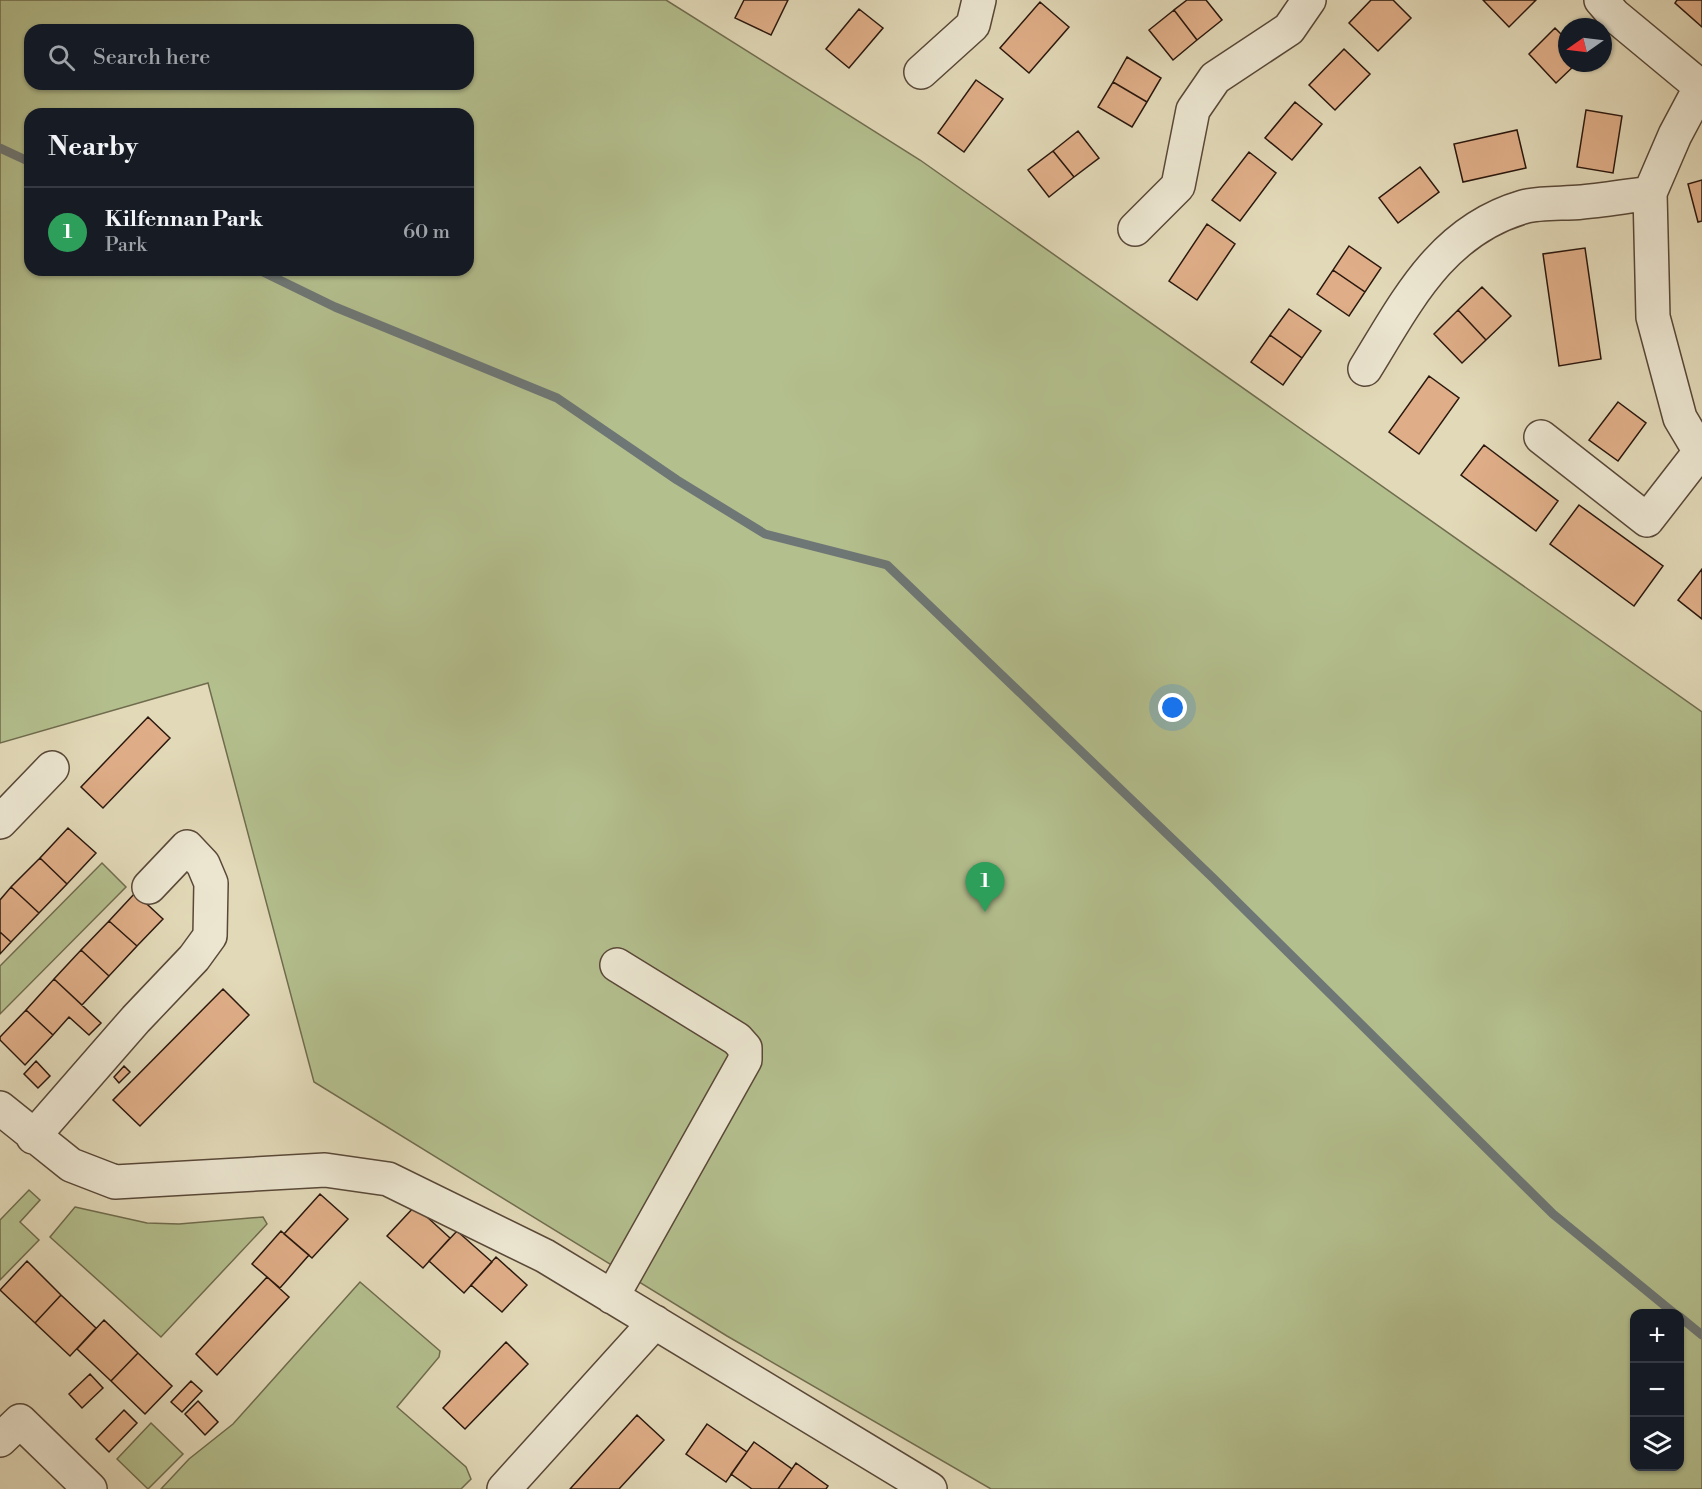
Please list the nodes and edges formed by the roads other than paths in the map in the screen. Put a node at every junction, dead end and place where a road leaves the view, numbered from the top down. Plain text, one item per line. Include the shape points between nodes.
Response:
1 (979, 0) edge
2 (1309, 0) edge
3 (1601, 0) edge
4 (921, 72) dead end
5 (1701, 88) edge
6 (1650, 193) junction
7 (1135, 229) dead end
8 (1365, 369) dead end
9 (1541, 437) dead end
10 (1701, 454) edge
11 (52, 768) dead end
12 (0, 822) edge
13 (149, 887) dead end
14 (617, 965) dead end
15 (0, 1108) edge
16 (33, 1137) junction
17 (612, 1297) junction
18 (655, 1322) junction
19 (0, 1440) edge
20 (927, 1488) edge
21 (90, 1489) edge
22 (504, 1489) edge

1 - 4 street via 973,25
2 - 7 street via 1289,29 1215,78 1193,110 1178,186
3 - 5 street
5 - 6 street
6 - 8 street via 1525,206 1485,222 1454,243 1421,278
6 - 10 street via 1653,317 1680,418
9 - 10 street via 1647,520
11 - 12 street
13 - 16 street via 187,847 203,864 211,883 210,936
14 - 17 street via 738,1039 745,1048 746,1060
15 - 16 street
16 - 17 street via 71,1165 115,1182 325,1170 388,1179 545,1256
17 - 18 street
18 - 20 street
18 - 22 street
19 - 21 street via 20,1421

